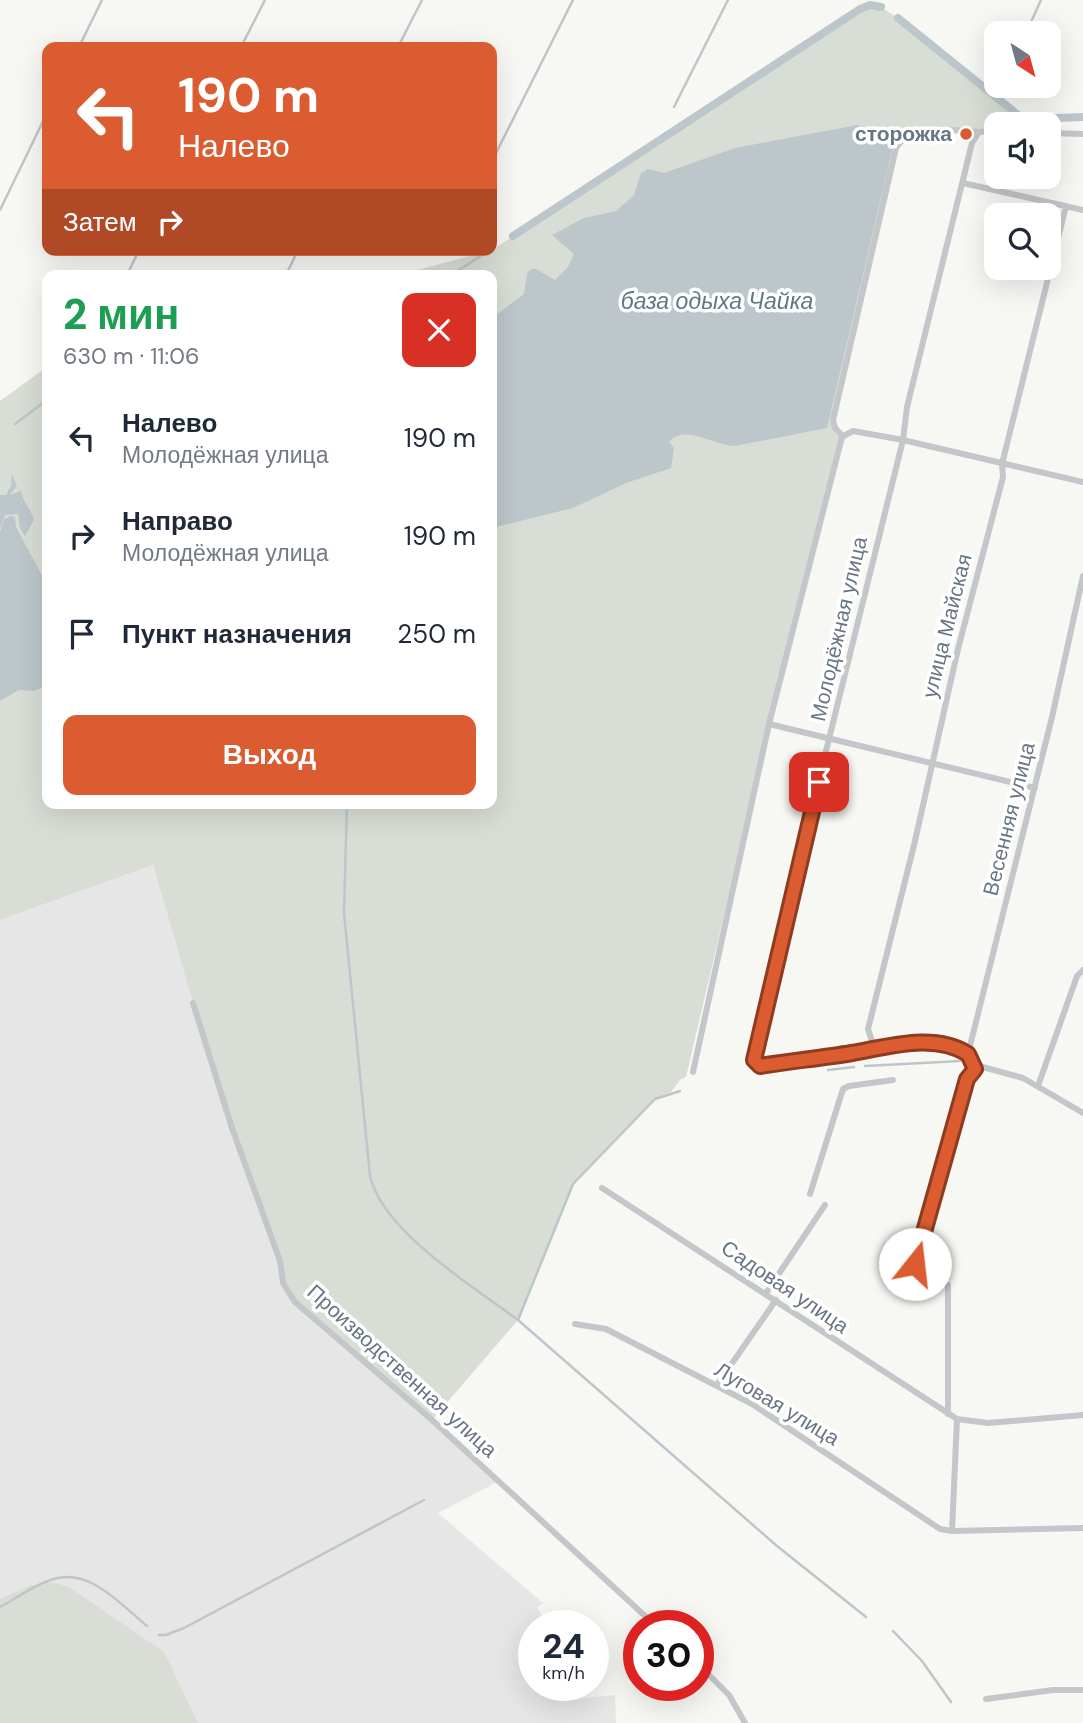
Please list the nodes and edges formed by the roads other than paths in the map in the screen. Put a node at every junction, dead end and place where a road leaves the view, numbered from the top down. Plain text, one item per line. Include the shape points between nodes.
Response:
1 (979, 132) junction
2 (984, 132) edge
3 (1061, 133) edge
4 (1083, 134) edge
5 (963, 183) junction
6 (1066, 206) junction
7 (1083, 210) edge
8 (843, 436) junction
9 (903, 440) junction
10 (1002, 464) junction
11 (1083, 482) edge
12 (1083, 576) edge
13 (769, 724) junction
14 (831, 737) junction
15 (933, 763) junction
16 (1035, 788) junction
17 (1083, 970) edge
18 (193, 1003) dead end
19 (884, 1045) junction
20 (968, 1054) junction
21 (975, 1069) junction
22 (693, 1072) dead end
23 (894, 1080) dead end
24 (1038, 1086) junction
25 (1083, 1113) edge
26 (602, 1188) dead end
27 (810, 1194) dead end
28 (825, 1205) dead end
29 (915, 1264) dead end
30 (948, 1285) dead end
31 (766, 1293) junction
32 (776, 1300) junction
33 (575, 1324) dead end
34 (717, 1385) junction
35 (948, 1414) junction
36 (1083, 1415) edge
37 (957, 1419) junction
38 (1083, 1528) edge
39 (953, 1531) junction
40 (639, 1610) edge
41 (714, 1680) edge
42 (1083, 1689) edge
43 (986, 1699) dead end
44 (746, 1723) edge

1 - 2 street
1 - 5 street, Молодёжная улица
1 - 8 street via 918,130 905,136 896,148 833,420
3 - 4 street
5 - 6 street
5 - 9 street, Молодёжная улица via 907,407
6 - 7 street
6 - 10 street, улица Майская
8 - 9 street via 853,431
8 - 13 street
9 - 10 street
9 - 14 street, Молодёжная улица
10 - 11 street
10 - 15 street, улица Майская via 1003,477
12 - 16 street, Весенняя улица
13 - 14 street
13 - 22 street
14 - 15 street
14 - 19 street, Молодёжная улица via 754,1060 760,1066
15 - 16 street
15 - 19 street, улица Майская via 868,1029 872,1041
16 - 20 street, Весенняя улица
17 - 24 street
18 - 40 street, Производственная улица via 280,1262 283,1283 295,1302 432,1420
19 - 20 street, Молодёжная улица via 930,1043
20 - 21 street
21 - 24 street via 1023,1078
21 - 29 street via 967,1079
23 - 27 street via 842,1089
24 - 25 street
26 - 31 street, Садовая улица
28 - 31 street
30 - 35 street
31 - 32 street, Садовая улица
32 - 34 street
32 - 35 street, Садовая улица
33 - 34 street, Луговая улица via 607,1329
34 - 39 street, Луговая улица via 940,1529
35 - 37 street, Садовая улица
36 - 37 street via 988,1423
37 - 39 street
38 - 39 street
41 - 44 street
42 - 43 street

